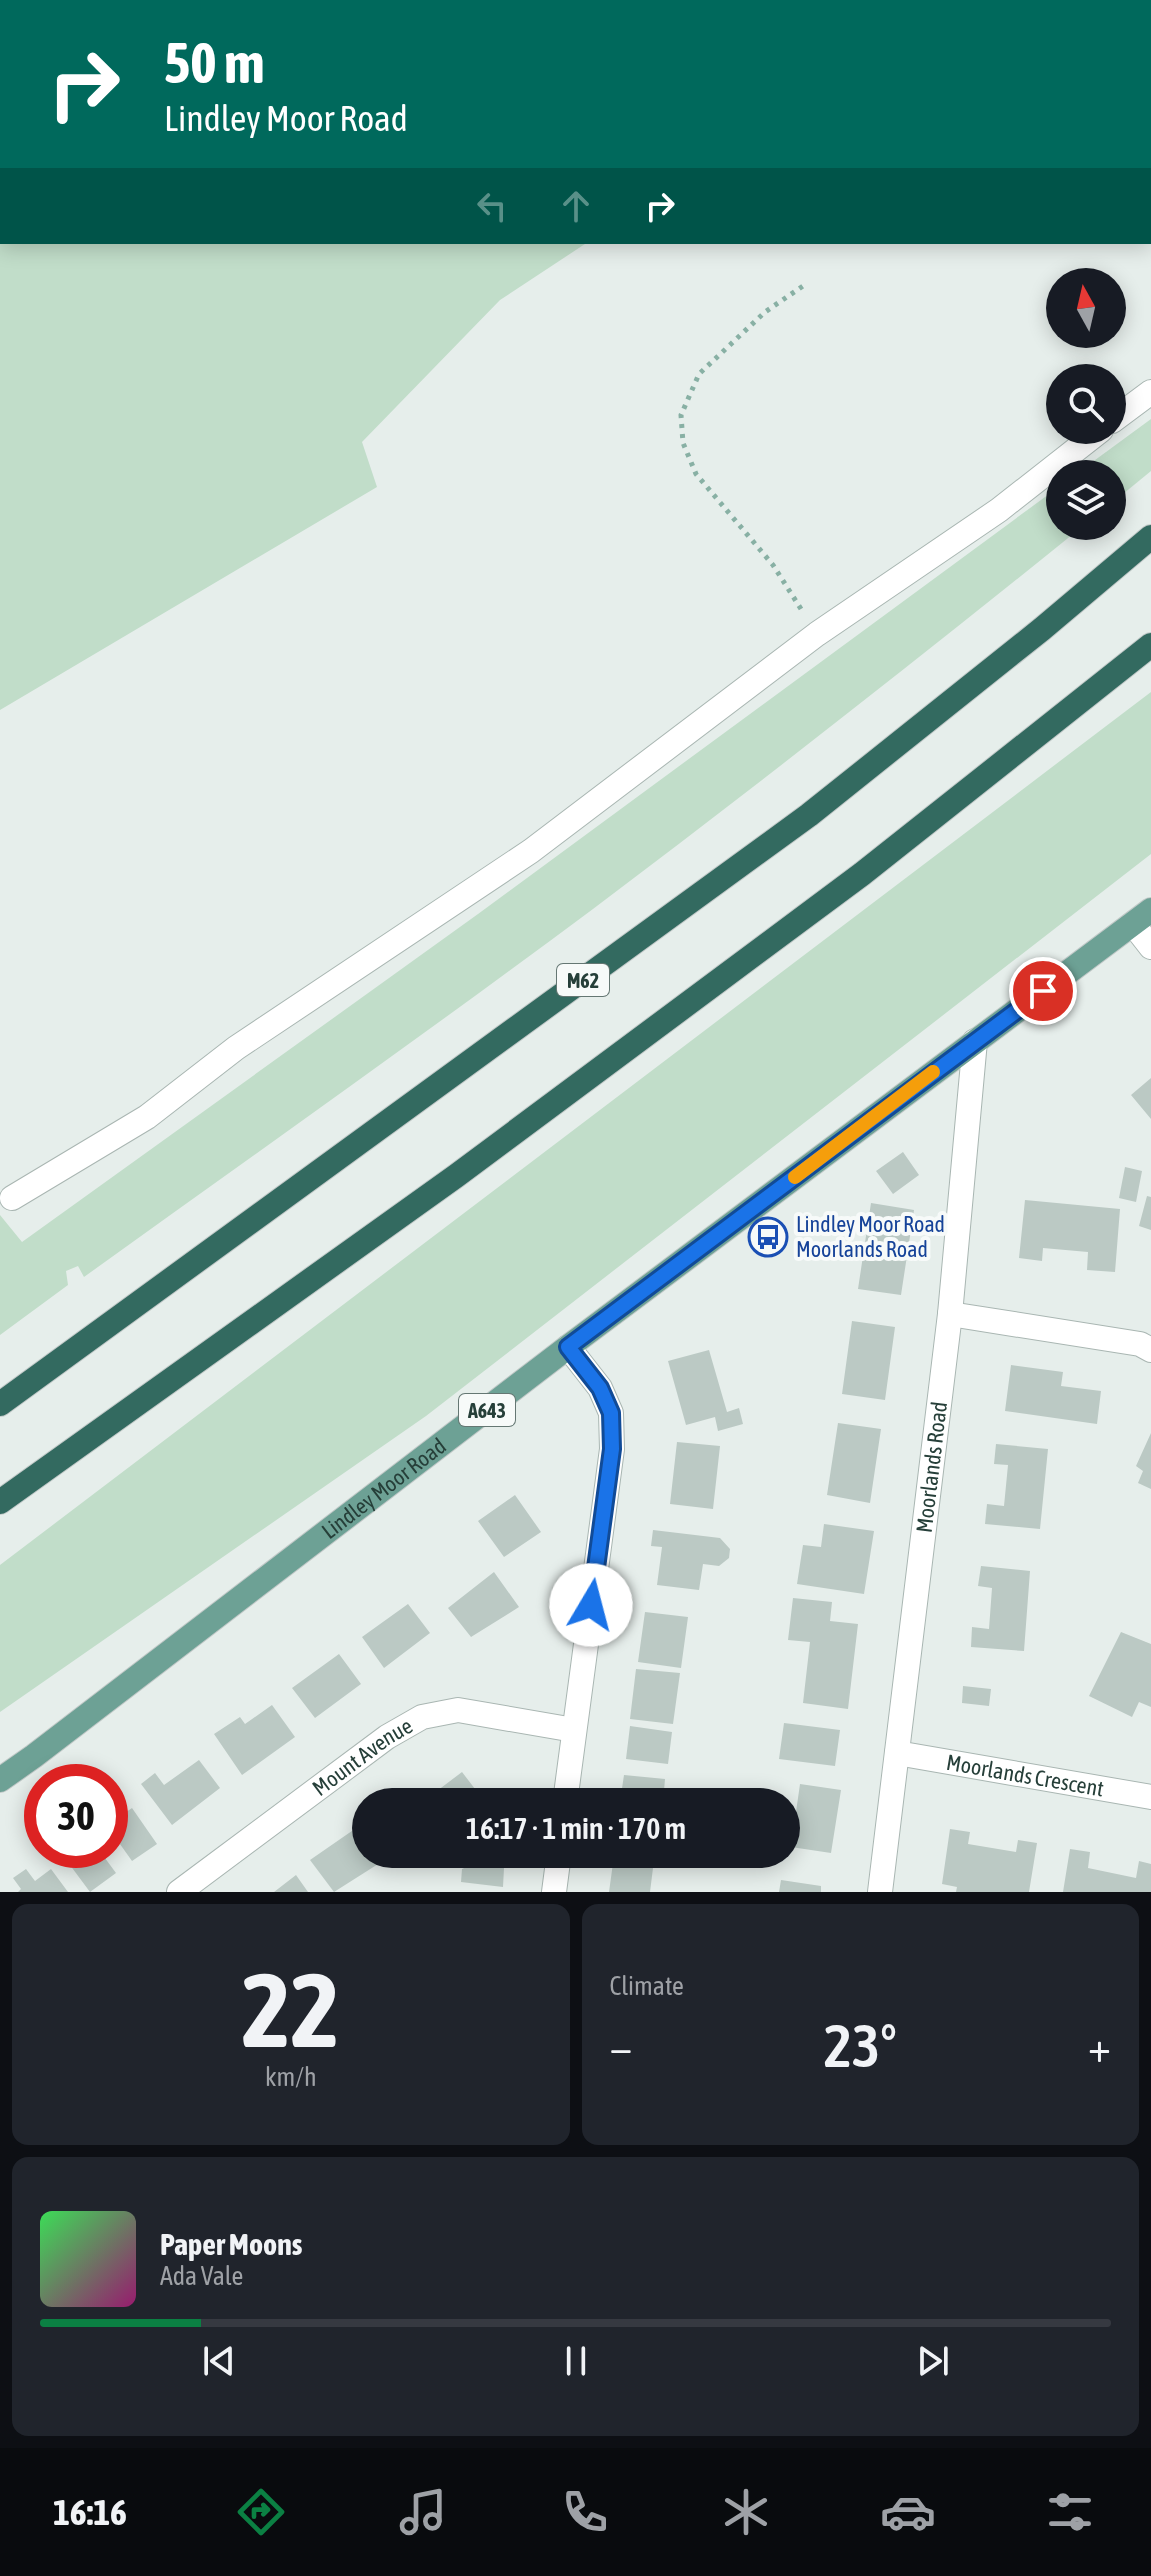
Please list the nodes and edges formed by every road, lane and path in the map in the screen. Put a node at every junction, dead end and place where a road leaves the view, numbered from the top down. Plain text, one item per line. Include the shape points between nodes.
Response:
1 (803, 286) dead end
2 (1151, 392) edge
3 (1126, 411) edge
4 (1083, 444) edge
5 (1151, 537) edge
6 (817, 634) junction
7 (1151, 645) edge
8 (1142, 917) edge
9 (1151, 947) edge
10 (975, 1041) junction
11 (12, 1198) dead end
12 (950, 1314) junction
13 (568, 1347) junction
14 (1151, 1350) edge
15 (0, 1404) edge
16 (0, 1502) edge
17 (574, 1730) junction
18 (897, 1753) junction
19 (0, 1780) edge
20 (567, 1788) edge
21 (1151, 1797) edge
22 (557, 1868) edge
23 (179, 1892) edge
24 (554, 1892) edge
25 (880, 1892) edge

1 - 6 path via 765,312 699,374 681,415 683,443 696,474 773,565
2 - 3 street
4 - 6 street via 999,510
5 - 15 highway, M62 via 809,815
6 - 11 street via 531,851 236,1048 147,1117
7 - 16 highway via 862,874 494,1148
8 - 9 street
8 - 10 main road, Lindley Moor Road / A643
10 - 12 street, Moorlands Road
10 - 13 main road, Lindley Moor Road / A643
12 - 14 street
12 - 18 street, Moorlands Road
13 - 17 street via 600,1388 611,1413 612,1449
13 - 19 main road, Lindley Moor Road / A643
17 - 20 street
17 - 23 street, Mount Avenue via 458,1710 422,1717 387,1737
18 - 21 street, Moorlands Crescent
18 - 25 street, Moorlands Road
22 - 24 street

